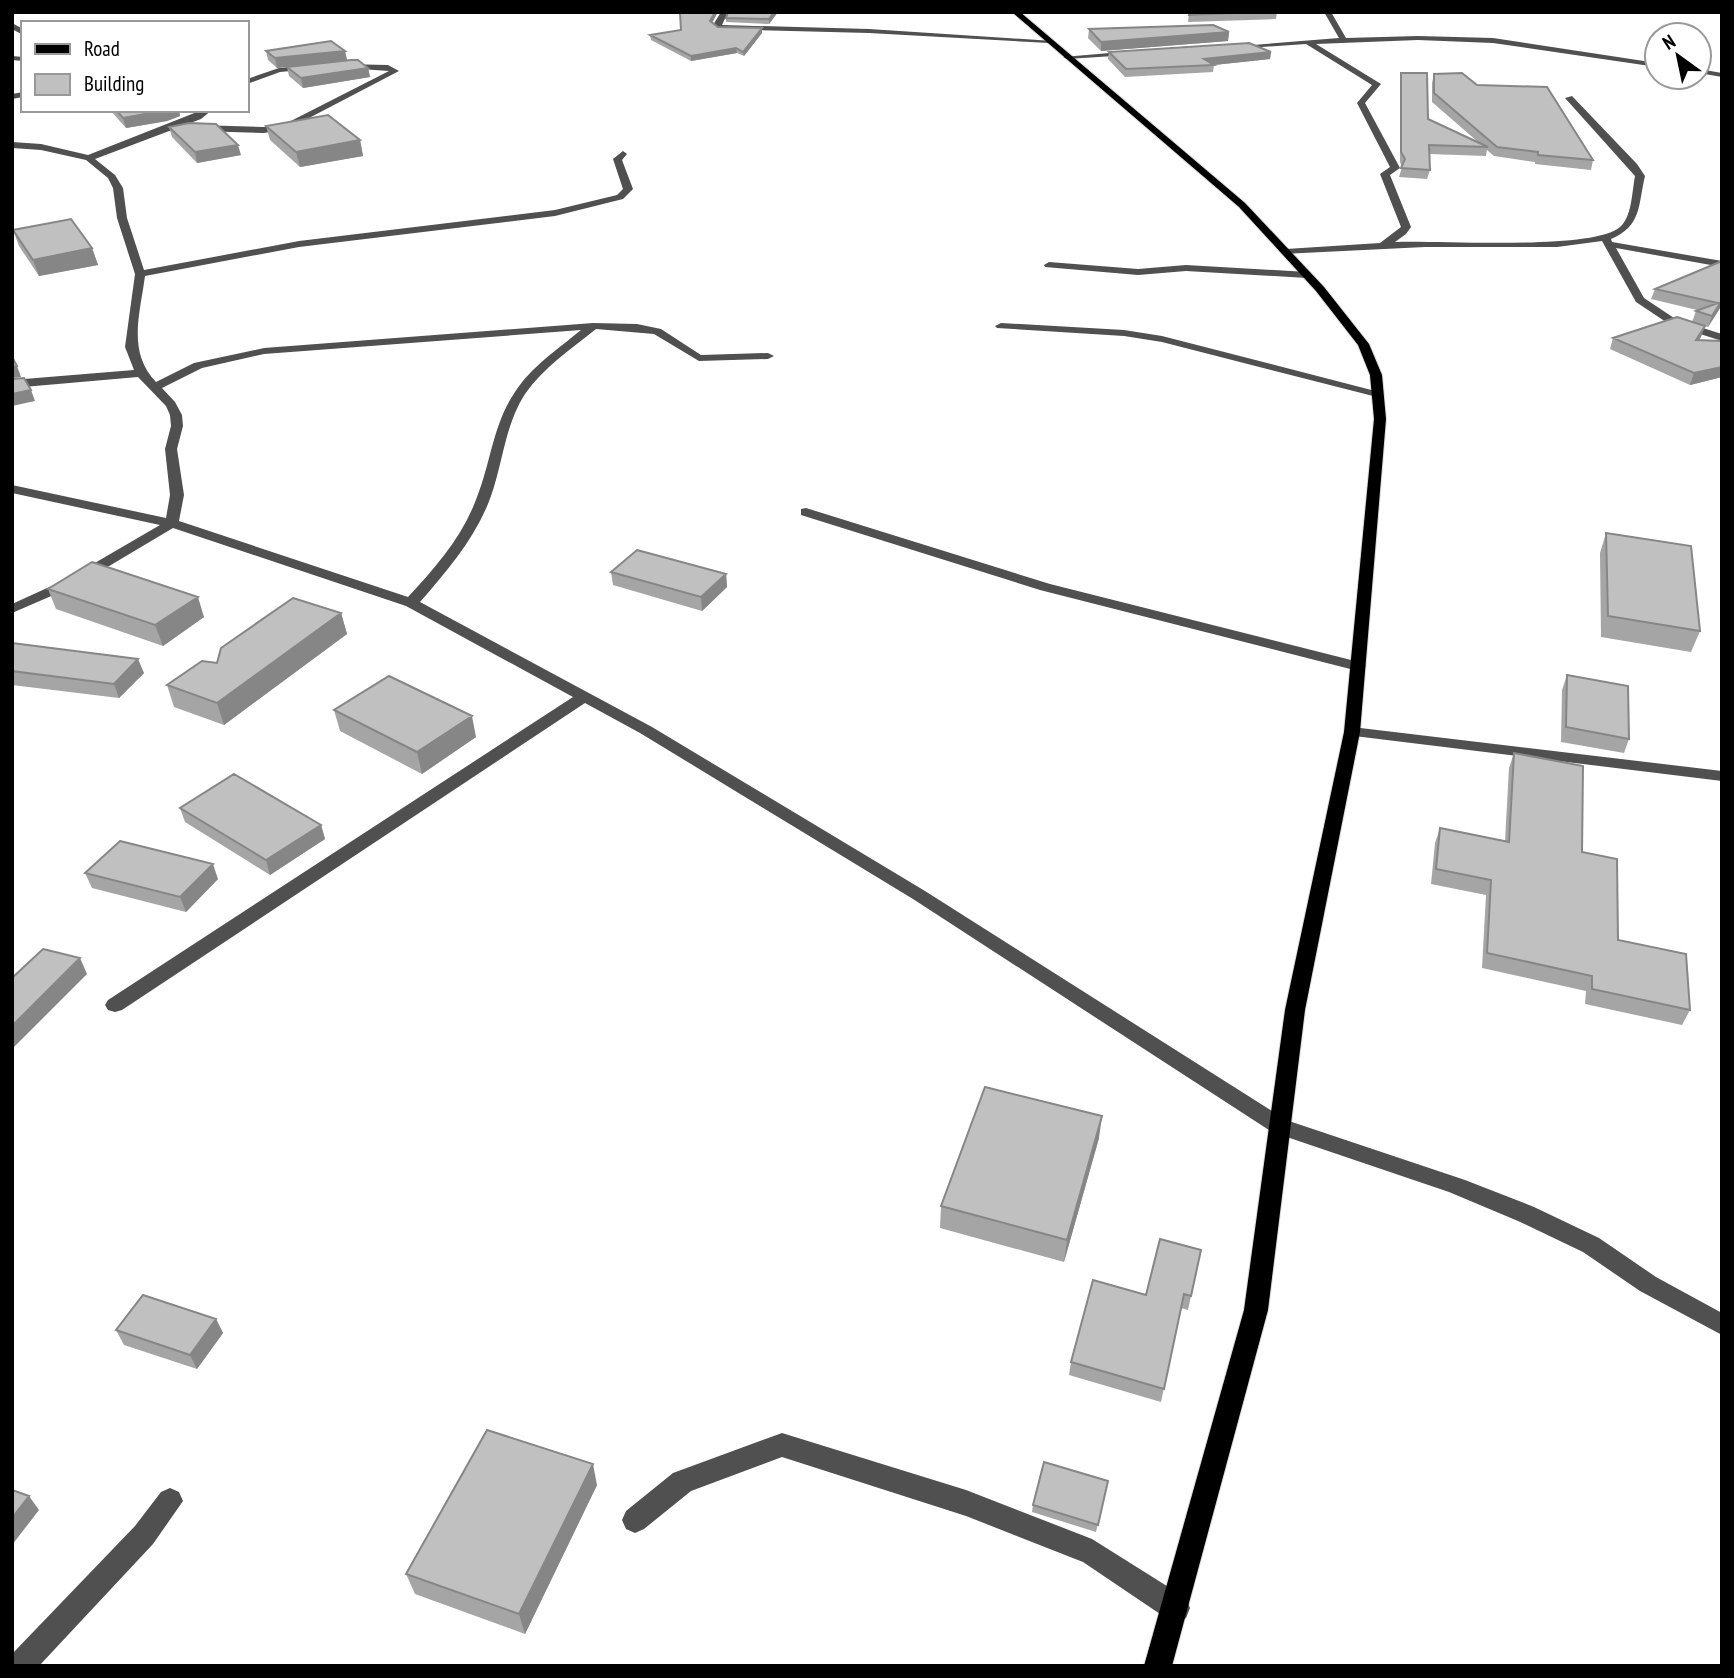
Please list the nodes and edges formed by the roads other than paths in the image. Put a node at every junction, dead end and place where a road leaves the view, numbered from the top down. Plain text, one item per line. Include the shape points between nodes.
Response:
1 (725, 12) edge
2 (1015, 12) edge
3 (1328, 12) edge
4 (1343, 39) junction
5 (1049, 41) junction
6 (1307, 42) junction
7 (1224, 47) edge
8 (1146, 52) edge
9 (1068, 57) junction
10 (1643, 63) edge
11 (248, 82) edge
12 (1569, 99) dead end
13 (204, 112) edge
14 (171, 127) junction
15 (12, 145) edge
16 (623, 154) dead end
17 (89, 158) junction
18 (1607, 242) junction
19 (1383, 246) junction
20 (1286, 252) junction
21 (1718, 261) edge
22 (1049, 265) dead end
23 (140, 274) junction
24 (1307, 275) junction
25 (593, 326) junction
26 (1001, 326) dead end
27 (1722, 338) edge
28 (768, 356) dead end
29 (141, 373) junction
30 (12, 384) edge
31 (154, 388) junction
32 (1377, 393) junction
33 (12, 489) edge
34 (806, 512) dead end
35 (172, 523) junction
36 (411, 603) junction
37 (12, 609) edge
38 (1358, 666) junction
39 (584, 696) junction
40 (1352, 732) junction
41 (1722, 776) edge
42 (114, 1005) dead end
43 (1279, 1126) junction
44 (1722, 1325) edge
45 (170, 1502) dead end
46 (635, 1520) dead end
47 (1176, 1608) junction
48 (20, 1666) edge
49 (1158, 1666) edge

1 - 5 street via 720,27
2 - 5 main road
3 - 4 street
4 - 6 street
4 - 10 street via 1531,44
5 - 9 main road
6 - 7 street
6 - 19 street via 1377,84 1360,103 1395,168 1385,174 1406,227
8 - 9 street
9 - 20 main road via 1242,205
11 - 14 street via 279,70 325,66 395,70 285,127
12 - 18 street via 1640,176 1624,230
13 - 14 street
14 - 17 street
15 - 17 street
16 - 23 street via 617,159 628,189 620,197 598,204 299,244
17 - 23 street via 118,188 122,218
18 - 19 street
18 - 21 street
18 - 27 street via 1640,300 1654,312
19 - 20 street
20 - 24 main road
22 - 24 street via 1138,272 1186,268
23 - 29 street via 131,347
24 - 32 main road via 1363,344 1376,374
25 - 28 street via 657,331 699,358
25 - 31 street via 264,351 198,365
25 - 36 street via 521,391 506,418 472,524
26 - 32 street via 1161,339
29 - 30 street
29 - 31 street
31 - 35 street via 176,415 171,449 177,495
32 - 38 main road via 1380,419
33 - 35 street
34 - 38 street via 1045,587
35 - 36 street
35 - 37 street
36 - 39 street
38 - 40 main road
39 - 42 street
39 - 43 street via 919,895
40 - 41 street
40 - 43 main road via 1295,1010
43 - 44 street via 1526,1214 1591,1245 1648,1284
43 - 47 main road via 1256,1310
45 - 48 street
46 - 47 street via 682,1482 782,1445 967,1503 1092,1552
47 - 49 main road

